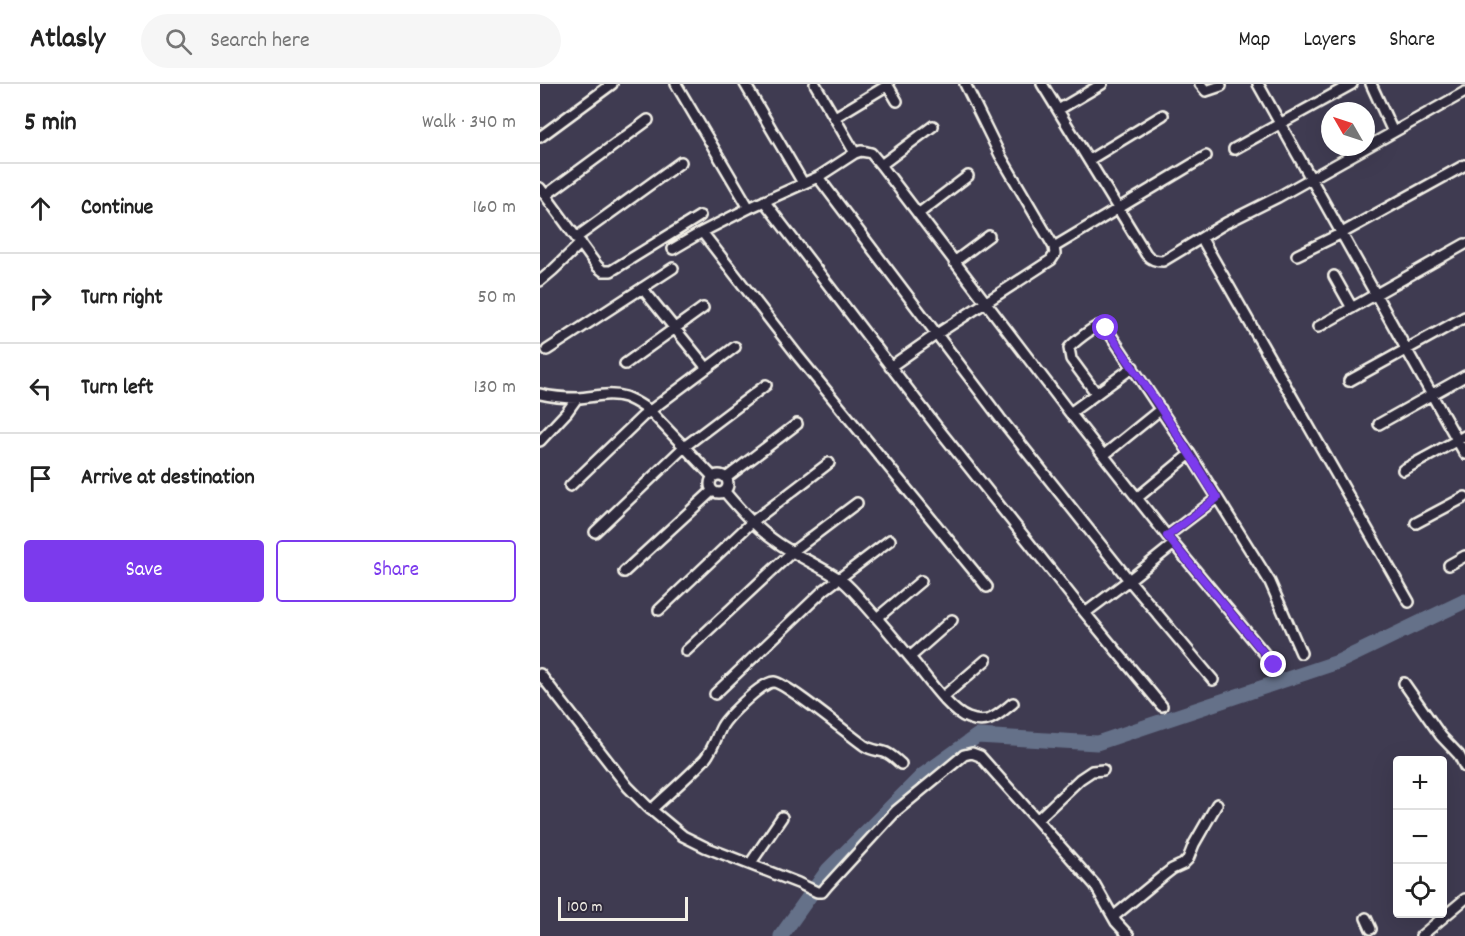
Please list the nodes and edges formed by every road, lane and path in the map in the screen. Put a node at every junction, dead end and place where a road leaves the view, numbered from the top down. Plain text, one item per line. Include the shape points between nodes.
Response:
1 (612, 84) edge
2 (676, 84) edge
3 (745, 84) edge
4 (815, 84) edge
5 (966, 84) edge
6 (1042, 84) edge
7 (1102, 84) edge
8 (1200, 84) edge
9 (1258, 84) edge
10 (1352, 84) edge
11 (1371, 84) edge
12 (888, 85) edge
13 (1221, 86) dead end
14 (1465, 92) edge
15 (897, 101) dead end
16 (1058, 110) junction
17 (1163, 115) dead end
18 (834, 117) junction
19 (648, 120) dead end
20 (1281, 124) junction
21 (933, 126) dead end
22 (1393, 132) junction
23 (540, 137) edge
24 (1234, 149) dead end
25 (855, 153) junction
26 (1206, 156) dead end
27 (1089, 160) junction
28 (681, 162) dead end
29 (881, 165) junction
30 (1465, 165) edge
31 (968, 176) dead end
32 (818, 177) junction
33 (1311, 178) junction
34 (803, 183) junction
35 (545, 194) edge
36 (764, 201) junction
37 (540, 208) edge
38 (749, 208) junction
39 (1118, 210) junction
40 (918, 214) junction
41 (700, 216) dead end
42 (702, 232) junction
43 (1342, 233) junction
44 (989, 236) dead end
45 (1202, 239) junction
46 (579, 240) junction
47 (1465, 244) edge
48 (1054, 247) junction
49 (673, 249) dead end
50 (1298, 255) dead end
51 (954, 262) junction
52 (674, 268) dead end
53 (1334, 276) dead end
54 (540, 281) edge
55 (642, 288) junction
56 (1376, 294) junction
57 (985, 301) junction
58 (704, 308) dead end
59 (1352, 308) junction
60 (1465, 317) edge
61 (1318, 327) dead end
62 (674, 328) junction
63 (937, 334) junction
64 (735, 347) dead end
65 (1407, 350) junction
66 (547, 351) dead end
67 (625, 364) dead end
68 (706, 367) junction
69 (890, 367) junction
70 (1133, 367) junction
71 (1465, 376) edge
72 (1349, 381) dead end
73 (766, 385) dead end
74 (1096, 393) junction
75 (540, 394) edge
76 (1431, 394) junction
77 (578, 398) junction
78 (1161, 409) junction
79 (650, 411) junction
80 (1070, 413) junction
81 (797, 424) dead end
82 (1379, 424) dead end
83 (1461, 439) edge
84 (540, 441) edge
85 (684, 447) junction
86 (1190, 454) junction
87 (1465, 454) edge
88 (1104, 455) junction
89 (829, 463) dead end
90 (1403, 470) dead end
91 (712, 477) junction
92 (726, 478) junction
93 (570, 486) dead end
94 (712, 491) junction
95 (724, 492) junction
96 (1465, 497) edge
97 (1137, 498) junction
98 (1217, 498) junction
99 (857, 503) dead end
100 (752, 522) junction
101 (1416, 523) dead end
102 (595, 532) dead end
103 (890, 540) dead end
104 (1171, 540) junction
105 (792, 552) junction
106 (1465, 556) edge
107 (1449, 565) dead end
108 (624, 572) dead end
109 (839, 578) junction
110 (921, 580) dead end
111 (1129, 580) junction
112 (987, 587) dead end
113 (1409, 602) dead end
114 (659, 610) dead end
115 (1085, 613) junction
116 (877, 618) junction
117 (952, 620) dead end
118 (686, 651) dead end
119 (1301, 653) dead end
120 (910, 657) junction
121 (986, 660) dead end
122 (1274, 665) dead end
123 (540, 674) edge
124 (1213, 680) dead end
125 (1404, 683) dead end
126 (715, 694) dead end
127 (943, 697) junction
128 (1013, 703) dead end
129 (1162, 706) dead end
130 (901, 764) dead end
131 (1465, 767) edge
132 (1103, 770) dead end
133 (1217, 804) dead end
134 (651, 810) junction
135 (782, 817) dead end
136 (1037, 820) junction
137 (750, 864) junction
138 (1465, 899) edge
139 (1113, 917) junction
140 (1365, 918) dead end
141 (1371, 929) dead end
142 (1129, 936) edge
143 (1421, 936) edge

1 - 23 street
2 - 38 street
3 - 34 street
4 - 18 street
5 - 48 street via 1000,155
6 - 16 street
7 - 16 street
8 - 13 street via 1206,90
9 - 20 street
10 - 20 street
11 - 22 street
12 - 15 street
12 - 18 street
14 - 22 street
16 - 27 street
17 - 27 street
18 - 25 street
19 - 35 street
20 - 24 street
20 - 33 street
21 - 29 street
22 - 33 street
25 - 29 street via 871,153
25 - 32 street
26 - 39 street
27 - 39 street
28 - 46 street
29 - 40 street
30 - 43 street
31 - 40 street
32 - 34 street
32 - 63 street
33 - 43 street
33 - 45 street
34 - 36 street
35 - 37 street
35 - 46 street
36 - 38 street
36 - 69 street
38 - 42 street
39 - 45 street via 1146,254 1155,261 1163,261
39 - 48 street
40 - 51 street
41 - 46 street via 611,271 597,266
42 - 49 street
42 - 112 street
43 - 50 street
43 - 56 street
44 - 51 street
45 - 113 street
46 - 54 street
47 - 56 street
48 - 57 street via 1051,260
51 - 57 street
52 - 55 street
53 - 59 street
55 - 62 street
55 - 66 street
56 - 59 street
56 - 65 street
57 - 63 street
57 - 80 street
58 - 62 street
59 - 61 street
60 - 65 street
62 - 67 street
62 - 68 street
63 - 69 street
63 - 111 street
64 - 68 street
65 - 72 street
65 - 76 street
68 - 79 street
69 - 115 street
70 - 74 street
70 - 74 street via 1106,328 1099,326 1086,334 1072,344 1069,353
70 - 78 street
71 - 76 street
73 - 85 street
74 - 80 street
75 - 77 street
76 - 82 street
76 - 83 street
77 - 79 street via 612,394
77 - 84 street
78 - 86 street
78 - 88 street
79 - 85 street
79 - 93 street
80 - 88 street
81 - 92 street
83 - 87 street
83 - 90 street
85 - 91 street
85 - 102 street
86 - 97 street
86 - 98 street
88 - 97 street
89 - 100 street
91 - 92 street
91 - 94 street
92 - 95 street
94 - 95 street
94 - 108 street
95 - 100 street
96 - 101 street
97 - 104 street
98 - 104 street
98 - 119 street via 1270,582
99 - 105 street
100 - 105 street
100 - 114 street
103 - 109 street
104 - 111 street
104 - 122 street
105 - 109 street
105 - 118 street
106 - 107 street
109 - 116 street
109 - 126 street
110 - 116 street
111 - 115 street
111 - 124 street
115 - 129 street
116 - 120 street
117 - 120 street
120 - 127 street
121 - 127 street
123 - 134 street via 628,788
125 - 131 street
127 - 128 street via 962,715 982,720 993,719
130 - 134 street via 886,753 864,746 780,684 770,682 731,716 706,757
132 - 136 street via 1092,771 1080,779
133 - 139 street via 1184,864 1172,869
134 - 137 street via 683,836
135 - 137 street
136 - 137 street via 980,756 972,753 964,755 896,811 822,892
136 - 139 street via 1095,885
138 - 143 street
139 - 142 street
140 - 141 street

